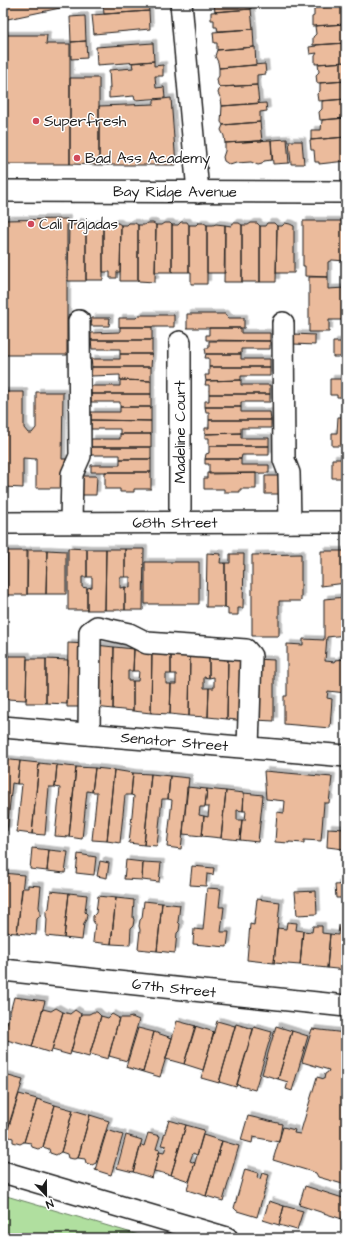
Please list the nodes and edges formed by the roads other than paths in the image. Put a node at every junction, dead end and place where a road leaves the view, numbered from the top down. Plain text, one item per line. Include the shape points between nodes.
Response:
1 (181, 3) edge
2 (3, 191) edge
3 (198, 192) junction
4 (346, 192) edge
5 (79, 321) dead end
6 (283, 323) dead end
7 (180, 342) dead end
8 (71, 522) junction
9 (180, 522) junction
10 (290, 522) junction
11 (346, 522) edge
12 (3, 523) edge
13 (3, 727) edge
14 (89, 734) junction
15 (248, 748) junction
16 (346, 756) edge
17 (3, 970) edge
18 (346, 1006) edge
19 (3, 1172) edge
20 (228, 1238) edge

1 - 3 street
2 - 3 street, Bay Ridge Avenue
3 - 4 street, Bay Ridge Avenue
5 - 8 street via 80,456 72,474
6 - 10 street via 284,460 288,473
7 - 9 street, Madeline Court
8 - 9 street, 68th Street
8 - 12 street, 68th Street
9 - 10 street, 68th Street
10 - 11 street, 68th Street
13 - 14 street, Senator Street
14 - 15 street, Senator Street
14 - 15 street via 90,632 97,627 129,634 147,643 246,650 251,656
15 - 16 street, Senator Street
17 - 18 street, 67th Street
19 - 20 street

